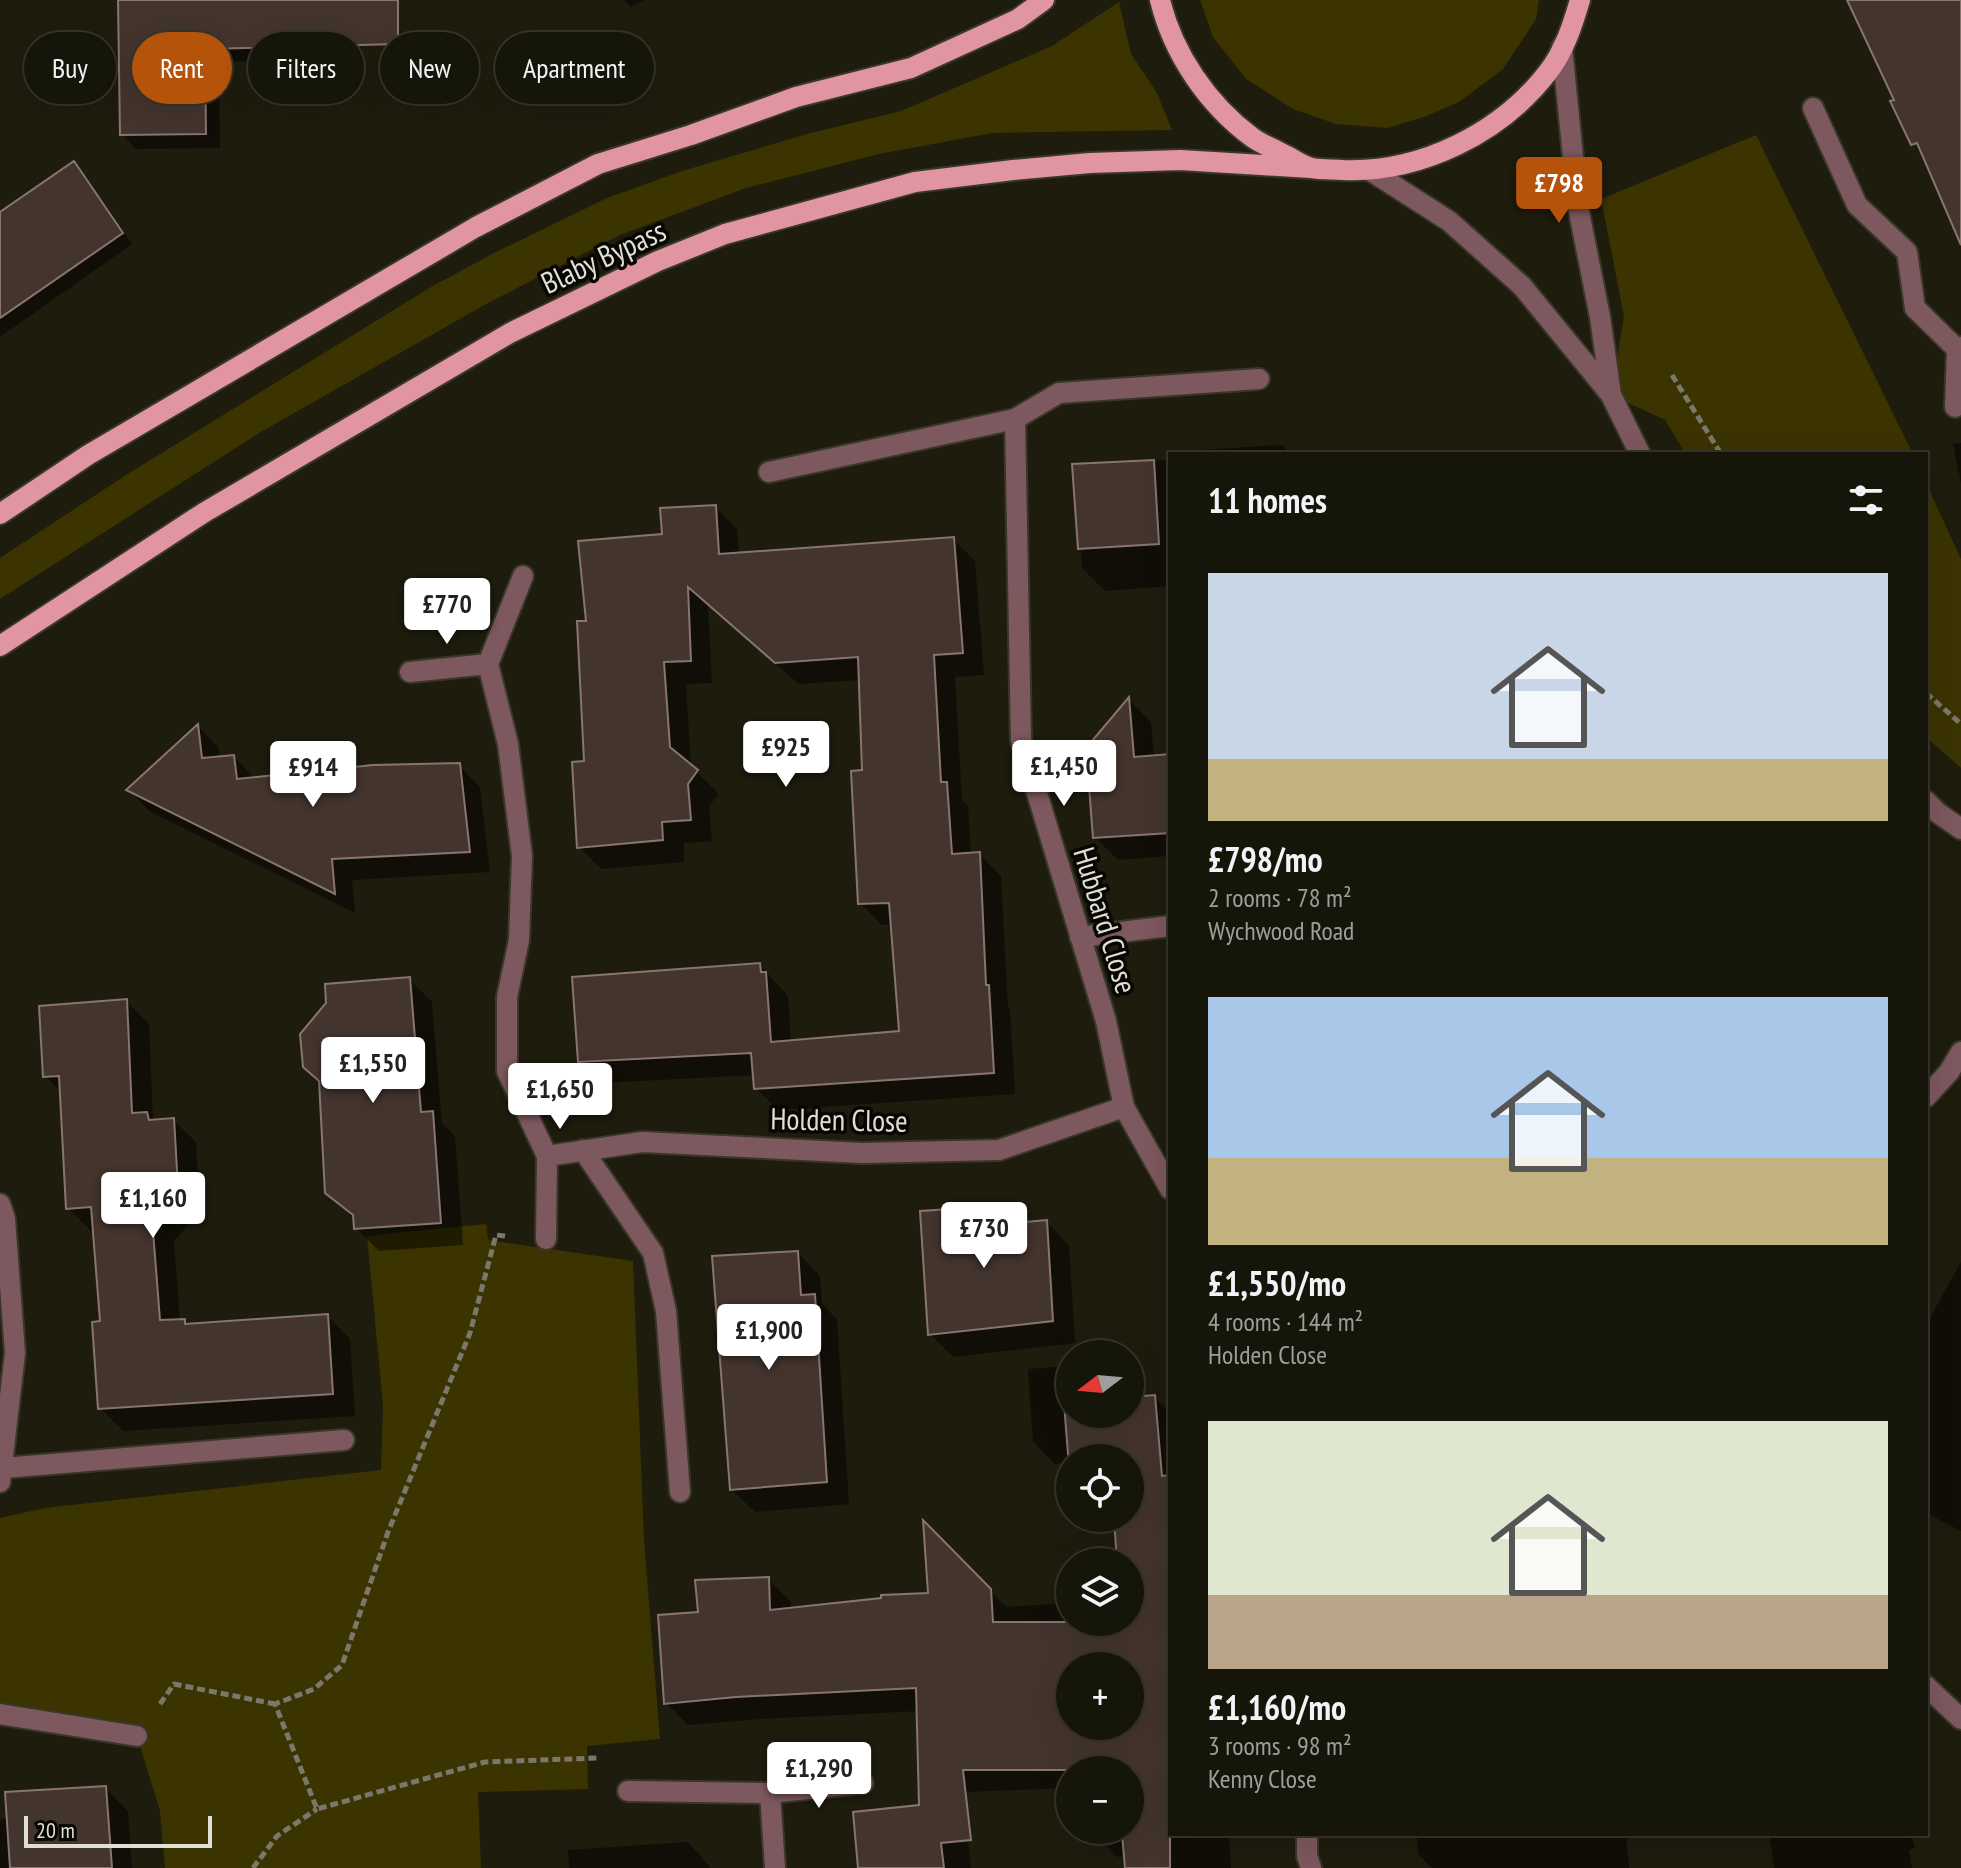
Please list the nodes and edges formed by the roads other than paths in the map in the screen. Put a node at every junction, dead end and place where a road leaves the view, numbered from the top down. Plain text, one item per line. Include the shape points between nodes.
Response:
1 (1044, 0) edge
2 (1160, 0) edge
3 (1580, 0) edge
4 (1562, 47) junction
5 (1813, 108) dead end
6 (1311, 168) junction
7 (1371, 171) junction
8 (1959, 348) edge
9 (1259, 379) dead end
10 (1611, 395) junction
11 (1955, 407) dead end
12 (1015, 419) junction
13 (1639, 452) edge
14 (769, 472) dead end
15 (0, 514) edge
16 (523, 576) dead end
17 (0, 646) edge
18 (488, 664) junction
19 (410, 672) dead end
20 (1928, 803) edge
21 (1961, 829) edge
22 (1168, 926) edge
23 (1080, 937) junction
24 (1961, 1052) edge
25 (1928, 1095) edge
26 (1124, 1107) junction
27 (583, 1150) junction
28 (547, 1156) junction
29 (1168, 1185) edge
30 (0, 1204) edge
31 (546, 1239) road end
32 (344, 1440) dead end
33 (1, 1475) edge
34 (680, 1492) dead end
35 (1928, 1688) edge
36 (0, 1714) edge
37 (1961, 1719) edge
38 (137, 1736) road end
39 (863, 1783) dead end
40 (628, 1791) road end
41 (770, 1793) junction
42 (1307, 1836) edge
43 (775, 1868) edge
44 (1311, 1868) edge

1 - 15 main road via 1018,19 911,68 796,97 598,164 462,235 88,455
2 - 6 main road via 1186,65 1215,103 1254,138
3 - 4 main road, Blaby Bypass
4 - 7 main road, Blaby Bypass via 1550,70 1507,115 1465,142
4 - 10 street via 1578,207
5 - 8 street via 1857,205 1907,252 1915,308
6 - 7 main road, Blaby Bypass
6 - 17 main road, Blaby Bypass via 1180,160 1013,170 915,182 725,234 510,333 205,512
7 - 10 street via 1449,221 1522,286
8 - 11 street
9 - 12 street via 1059,393
10 - 13 street
12 - 14 street
12 - 23 street, Hubbard Close via 1021,740
16 - 18 street
18 - 19 street
18 - 28 street via 508,744 522,856 519,940 507,997 507,1071
20 - 21 street
22 - 23 street
23 - 26 street, Hubbard Close via 1106,1021
24 - 25 street
26 - 27 street, Holden Close via 999,1150 862,1153 642,1142
26 - 29 street, Hubbard Close
27 - 28 street, Holden Close
27 - 34 street via 653,1253 666,1311
28 - 31 street
30 - 33 street via 15,1353
32 - 33 street
35 - 37 street
36 - 38 street
39 - 41 street
40 - 41 street
41 - 43 street
42 - 44 street

